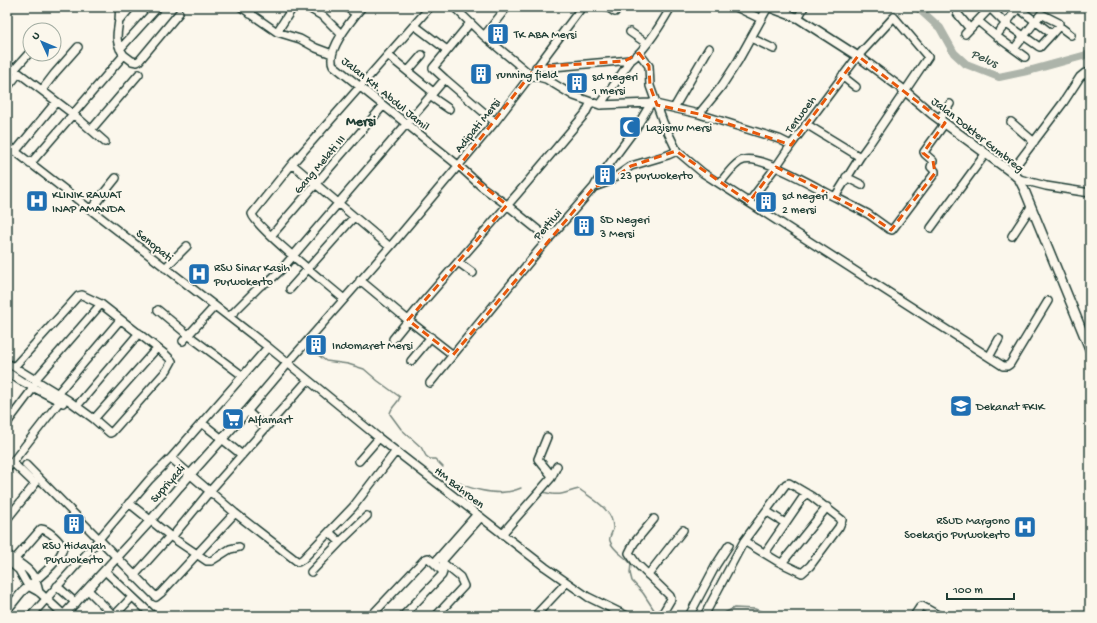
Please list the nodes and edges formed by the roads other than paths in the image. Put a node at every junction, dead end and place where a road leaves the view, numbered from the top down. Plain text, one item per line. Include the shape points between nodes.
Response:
1 (119, 7) edge
2 (131, 7) edge
3 (158, 7) edge
4 (241, 7) edge
5 (254, 7) edge
6 (293, 7) edge
7 (307, 7) edge
8 (346, 7) edge
9 (362, 7) edge
10 (430, 7) edge
11 (454, 7) edge
12 (507, 7) edge
13 (607, 7) edge
14 (671, 7) edge
15 (736, 7) edge
16 (768, 7) edge
17 (804, 7) edge
18 (990, 7) edge
19 (580, 8) edge
20 (615, 12) dead end
21 (179, 13) dead end
22 (957, 13) dead end
23 (250, 14) junction
24 (356, 14) junction
25 (798, 18) junction
26 (761, 19) junction
27 (120, 20) junction
28 (978, 20) junction
29 (1035, 22) junction
30 (1005, 23) junction
31 (414, 25) junction
32 (468, 25) junction
33 (1059, 26) junction
34 (277, 32) junction
35 (630, 32) dead end
36 (341, 34) junction
37 (1052, 34) junction
38 (1071, 35) dead end
39 (484, 36) junction
40 (996, 36) junction
41 (1023, 37) junction
42 (751, 38) junction
43 (646, 43) junction
44 (78, 47) dead end
45 (710, 48) dead end
46 (774, 49) dead end
47 (1014, 49) junction
48 (446, 50) junction
49 (122, 52) junction
50 (639, 53) junction
51 (332, 54) junction
52 (422, 55) dead end
53 (858, 56) junction
54 (390, 57) dead end
55 (1026, 57) dead end
56 (631, 60) junction
57 (23, 62) edge
58 (7, 64) edge
59 (536, 67) junction
60 (408, 71) junction
61 (16, 72) junction
62 (139, 74) dead end
63 (842, 76) junction
64 (1090, 76) edge
65 (529, 78) junction
66 (444, 80) junction
67 (360, 86) junction
68 (856, 87) dead end
69 (7, 88) edge
70 (42, 90) junction
71 (905, 91) junction
72 (432, 94) junction
73 (56, 102) junction
74 (950, 104) dead end
75 (600, 105) junction
76 (652, 105) junction
77 (383, 106) junction
78 (589, 106) junction
79 (674, 108) junction
80 (449, 109) dead end
81 (73, 114) junction
82 (699, 114) junction
83 (942, 121) junction
84 (495, 122) junction
85 (1011, 122) dead end
86 (406, 124) junction
87 (806, 124) junction
88 (91, 130) junction
89 (105, 142) dead end
90 (1034, 142) junction
91 (791, 145) junction
92 (7, 146) edge
93 (677, 151) junction
94 (15, 152) junction
95 (986, 154) junction
96 (860, 157) junction
97 (30, 164) junction
98 (292, 164) junction
99 (459, 166) junction
100 (777, 166) junction
101 (1011, 172) junction
102 (846, 177) junction
103 (116, 178) dead end
104 (1018, 179) junction
105 (720, 183) junction
106 (316, 184) junction
107 (862, 184) dead end
108 (594, 187) junction
109 (1090, 193) edge
110 (835, 197) junction
111 (749, 202) junction
112 (338, 203) junction
113 (508, 205) junction
114 (1031, 207) junction
115 (91, 209) junction
116 (354, 217) junction
117 (931, 228) dead end
118 (271, 236) junction
119 (1012, 236) dead end
120 (549, 239) junction
121 (187, 246) dead end
122 (390, 247) junction
123 (294, 256) junction
124 (458, 262) junction
125 (165, 268) junction
126 (308, 269) junction
127 (473, 273) dead end
128 (360, 280) junction
129 (290, 289) dead end
130 (344, 299) junction
131 (1048, 302) dead end
132 (101, 304) junction
133 (215, 306) junction
134 (158, 310) dead end
135 (228, 317) junction
136 (120, 320) junction
137 (408, 320) junction
138 (139, 333) junction
139 (431, 337) junction
140 (185, 338) junction
141 (394, 339) dead end
142 (999, 339) dead end
143 (268, 347) junction
144 (157, 348) junction
145 (1090, 350) edge
146 (453, 355) junction
147 (989, 357) junction
148 (411, 361) dead end
149 (7, 363) edge
150 (287, 364) junction
151 (9, 372) edge
152 (25, 374) junction
153 (243, 376) junction
154 (35, 380) junction
155 (308, 380) junction
156 (21, 381) junction
157 (430, 383) dead end
158 (34, 387) junction
159 (47, 390) junction
160 (58, 393) junction
161 (60, 401) junction
162 (77, 406) junction
163 (247, 411) junction
164 (94, 419) junction
165 (7, 423) edge
166 (202, 423) junction
167 (266, 428) junction
168 (547, 437) dead end
169 (379, 438) junction
170 (222, 439) junction
171 (396, 451) junction
172 (242, 456) junction
173 (171, 458) junction
174 (359, 461) dead end
175 (12, 462) junction
176 (26, 465) dead end
177 (557, 466) dead end
178 (7, 469) edge
179 (190, 474) junction
180 (552, 476) junction
181 (210, 491) junction
182 (806, 493) junction
183 (129, 503) junction
184 (827, 507) junction
185 (766, 511) junction
186 (235, 513) junction
187 (367, 516) dead end
188 (479, 516) junction
189 (7, 519) edge
190 (654, 519) dead end
191 (151, 520) junction
192 (785, 523) junction
193 (683, 530) dead end
194 (329, 532) junction
195 (502, 534) junction
196 (171, 537) junction
197 (99, 539) junction
198 (744, 541) junction
199 (340, 542) junction
200 (729, 545) dead end
201 (239, 547) dead end
202 (765, 553) junction
203 (197, 554) junction
204 (9, 557) edge
205 (116, 557) junction
206 (434, 563) junction
207 (782, 563) junction
208 (105, 571) junction
209 (311, 572) dead end
210 (648, 575) junction
211 (134, 576) junction
212 (36, 580) junction
213 (566, 582) junction
214 (28, 586) junction
215 (57, 586) junction
216 (88, 590) junction
217 (39, 592) junction
218 (132, 597) junction
219 (45, 599) junction
220 (76, 603) junction
221 (7, 610) edge
222 (63, 615) edge
223 (662, 615) edge
224 (31, 616) edge
225 (114, 616) edge
226 (153, 616) edge
227 (371, 616) edge
228 (403, 616) edge
229 (436, 616) edge
230 (536, 616) edge
231 (627, 616) edge
232 (689, 616) edge
233 (704, 616) edge
234 (914, 616) edge
235 (940, 616) edge

1 - 27 street
2 - 27 street
3 - 49 street
4 - 23 street
5 - 23 street
6 - 34 street
7 - 36 street via 324,17
8 - 24 street
9 - 24 street, Jalan KH. Abdul Jamil
10 - 31 street
11 - 32 street
12 - 39 street
13 - 20 street
14 - 43 street
15 - 26 street
16 - 25 main road, Jalan Dokter Gumbreg
16 - 26 street
17 - 25 street
18 - 28 street
18 - 30 street
19 - 59 street, Adipati Mersi
21 - 49 street via 139,61 132,60
22 - 28 street via 968,31
23 - 34 street
24 - 36 street, Jalan KH. Abdul Jamil
25 - 53 main road, Jalan Dokter Gumbreg
26 - 42 street
27 - 49 street via 116,34
28 - 40 street
29 - 30 street via 1018,8
29 - 33 street via 1042,14 1059,23
29 - 37 street
29 - 41 street
30 - 40 street
30 - 41 street
31 - 48 street
31 - 67 street
32 - 39 street
32 - 48 street
33 - 37 street
33 - 38 street
34 - 51 street
35 - 43 street
36 - 51 street, Jalan KH. Abdul Jamil
37 - 41 street via 1040,47
39 - 65 street
40 - 47 street
41 - 47 street
42 - 46 street
42 - 82 street via 721,87
43 - 50 street
44 - 70 street
45 - 79 street
47 - 55 street
48 - 66 street via 433,68
49 - 81 street
50 - 56 street
50 - 76 street via 649,66
51 - 67 street, Jalan KH. Abdul Jamil via 333,65
52 - 60 street
53 - 63 street, Terwoeh
53 - 71 main road, Jalan Dokter Gumbreg
53 - 71 street, Terwoeh via 894,17 928,57
54 - 60 street
56 - 59 street
56 - 75 street
57 - 61 street
58 - 61 street
59 - 65 street, Adipati Mersi
60 - 72 street
61 - 69 street
61 - 70 street
62 - 88 street
63 - 68 street
63 - 87 street, Terwoeh
64 - 90 street via 1085,73 1080,77
65 - 78 street via 546,79
65 - 84 street, Adipati Mersi
66 - 72 street
66 - 84 street
67 - 77 street, Jalan KH. Abdul Jamil
67 - 98 street
70 - 73 street
71 - 83 main road, Jalan Dokter Gumbreg
71 - 96 street
72 - 80 street
72 - 86 street
73 - 81 street
73 - 94 street
74 - 83 street
75 - 76 street
75 - 78 street
76 - 79 street
76 - 93 street via 660,114
76 - 108 street, Pertiwi
77 - 86 street, Jalan KH. Abdul Jamil
77 - 106 street, Gang Melati III
78 - 113 street
79 - 82 street
81 - 88 street
81 - 97 street
82 - 91 street, Terwoeh
83 - 95 main road, Jalan Dokter Gumbreg
83 - 110 street via 924,152 933,161 931,167 935,173 892,230
84 - 99 street, Adipati Mersi
85 - 90 street
86 - 99 street, Jalan KH. Abdul Jamil
86 - 112 street
87 - 91 street, Terwoeh
87 - 96 street
88 - 89 street
90 - 101 street
91 - 100 street
92 - 94 street, Senopati
93 - 105 street
93 - 108 street via 631,166 608,182
94 - 97 street, Senopati
95 - 101 main road, Jalan Dokter Gumbreg
95 - 117 street
96 - 102 street
97 - 115 street, Senopati
98 - 106 street
98 - 118 street via 252,214
99 - 113 street, Jalan KH. Abdul Jamil via 482,187
99 - 122 street, Adipati Mersi
100 - 105 street via 745,159
100 - 110 street
100 - 111 street
101 - 104 main road, Jalan Dokter Gumbreg
102 - 107 street
102 - 110 street
103 - 115 street
104 - 109 street
104 - 114 main road, Jalan Dokter Gumbreg
105 - 111 street
106 - 112 street
106 - 118 street, Gang Melati III
108 - 120 street, Pertiwi
111 - 147 street
112 - 116 street
112 - 123 street
113 - 120 street, Jalan KH. Abdul Jamil
113 - 124 street
114 - 119 street
114 - 145 main road, Jalan Dokter Gumbreg
115 - 125 street, Senopati
116 - 122 street
116 - 126 street
118 - 123 street
120 - 146 street, Pertiwi
121 - 125 street
122 - 128 street, Adipati Mersi
123 - 126 street
123 - 135 street
124 - 127 street
124 - 137 street
125 - 133 street, Senopati
126 - 129 street
126 - 130 street
128 - 130 street, Adipati Mersi
128 - 137 street
130 - 150 street, Adipati Mersi
131 - 147 street via 1010,364 1003,366
132 - 136 street
132 - 151 street via 84,295 78,296
132 - 154 street
133 - 135 street, Senopati
133 - 140 street
134 - 140 street
135 - 143 street, Senopati
136 - 138 street
136 - 160 street
137 - 139 street
137 - 141 street
138 - 144 street
138 - 162 street
139 - 146 street
139 - 148 street
140 - 153 street
142 - 147 street
143 - 150 street, Senopati
143 - 153 street
144 - 164 street
144 - 164 street via 171,360 171,364 147,394 110,433
146 - 157 street, Pertiwi
149 - 151 street
150 - 155 street, HM Bahroen
150 - 163 main road, Supriyadi
151 - 152 street
151 - 156 street
152 - 154 street
152 - 156 street
153 - 166 street
154 - 159 street
155 - 167 street
155 - 169 street, HM Bahroen
156 - 158 street
158 - 159 street
158 - 165 street
159 - 160 street
159 - 161 street
160 - 162 street
161 - 162 street
161 - 175 street
162 - 164 street
163 - 167 street
163 - 170 main road, Supriyadi
166 - 170 street
166 - 173 street
167 - 172 street
168 - 180 street via 538,458
169 - 171 street, HM Bahroen
169 - 174 street
170 - 172 street
170 - 179 main road, Supriyadi
171 - 188 street, HM Bahroen
171 - 194 street via 353,508
172 - 181 street
173 - 179 street
173 - 183 street
175 - 178 street
175 - 189 street via 35,484
176 - 197 street
177 - 180 street
179 - 181 street
179 - 191 main road, Supriyadi
180 - 195 street
181 - 186 street
181 - 196 street
182 - 184 street
182 - 185 street via 789,483 786,484
182 - 192 street
183 - 191 street
183 - 197 street
184 - 207 street
184 - 207 street via 841,517 842,523 810,566 802,573
185 - 192 street
185 - 198 street
186 - 194 street via 298,562
186 - 203 street
187 - 199 street
188 - 195 street, HM Bahroen
188 - 206 street
188 - 229 street via 443,560 460,577 464,586
190 - 210 street via 629,553
191 - 196 street
191 - 205 main road, Supriyadi
192 - 202 street
193 - 210 street
194 - 199 street
195 - 213 street, HM Bahroen
196 - 203 street
196 - 211 street
197 - 205 street
197 - 215 street
198 - 202 street
198 - 233 street
199 - 209 street
200 - 232 street
201 - 203 street via 230,549 211,561
202 - 207 street
203 - 211 street via 157,597
204 - 212 street via 31,572
204 - 212 street via 41,529 46,530 60,543 63,550
204 - 214 street
205 - 208 main road, Supriyadi
205 - 211 street
206 - 227 street via 428,558 425,559
206 - 228 street via 443,574
208 - 216 main road, Supriyadi
208 - 218 street
210 - 223 street via 670,596 671,599
212 - 214 street
212 - 217 street
213 - 230 street
213 - 231 street, HM Bahroen via 588,597
214 - 217 street
214 - 221 street
215 - 219 street
215 - 220 street
216 - 220 main road, Supriyadi
216 - 225 street
217 - 219 street
218 - 225 street
218 - 226 street
219 - 222 street
219 - 224 street
220 - 222 main road, Supriyadi
234 - 235 street via 922,606

